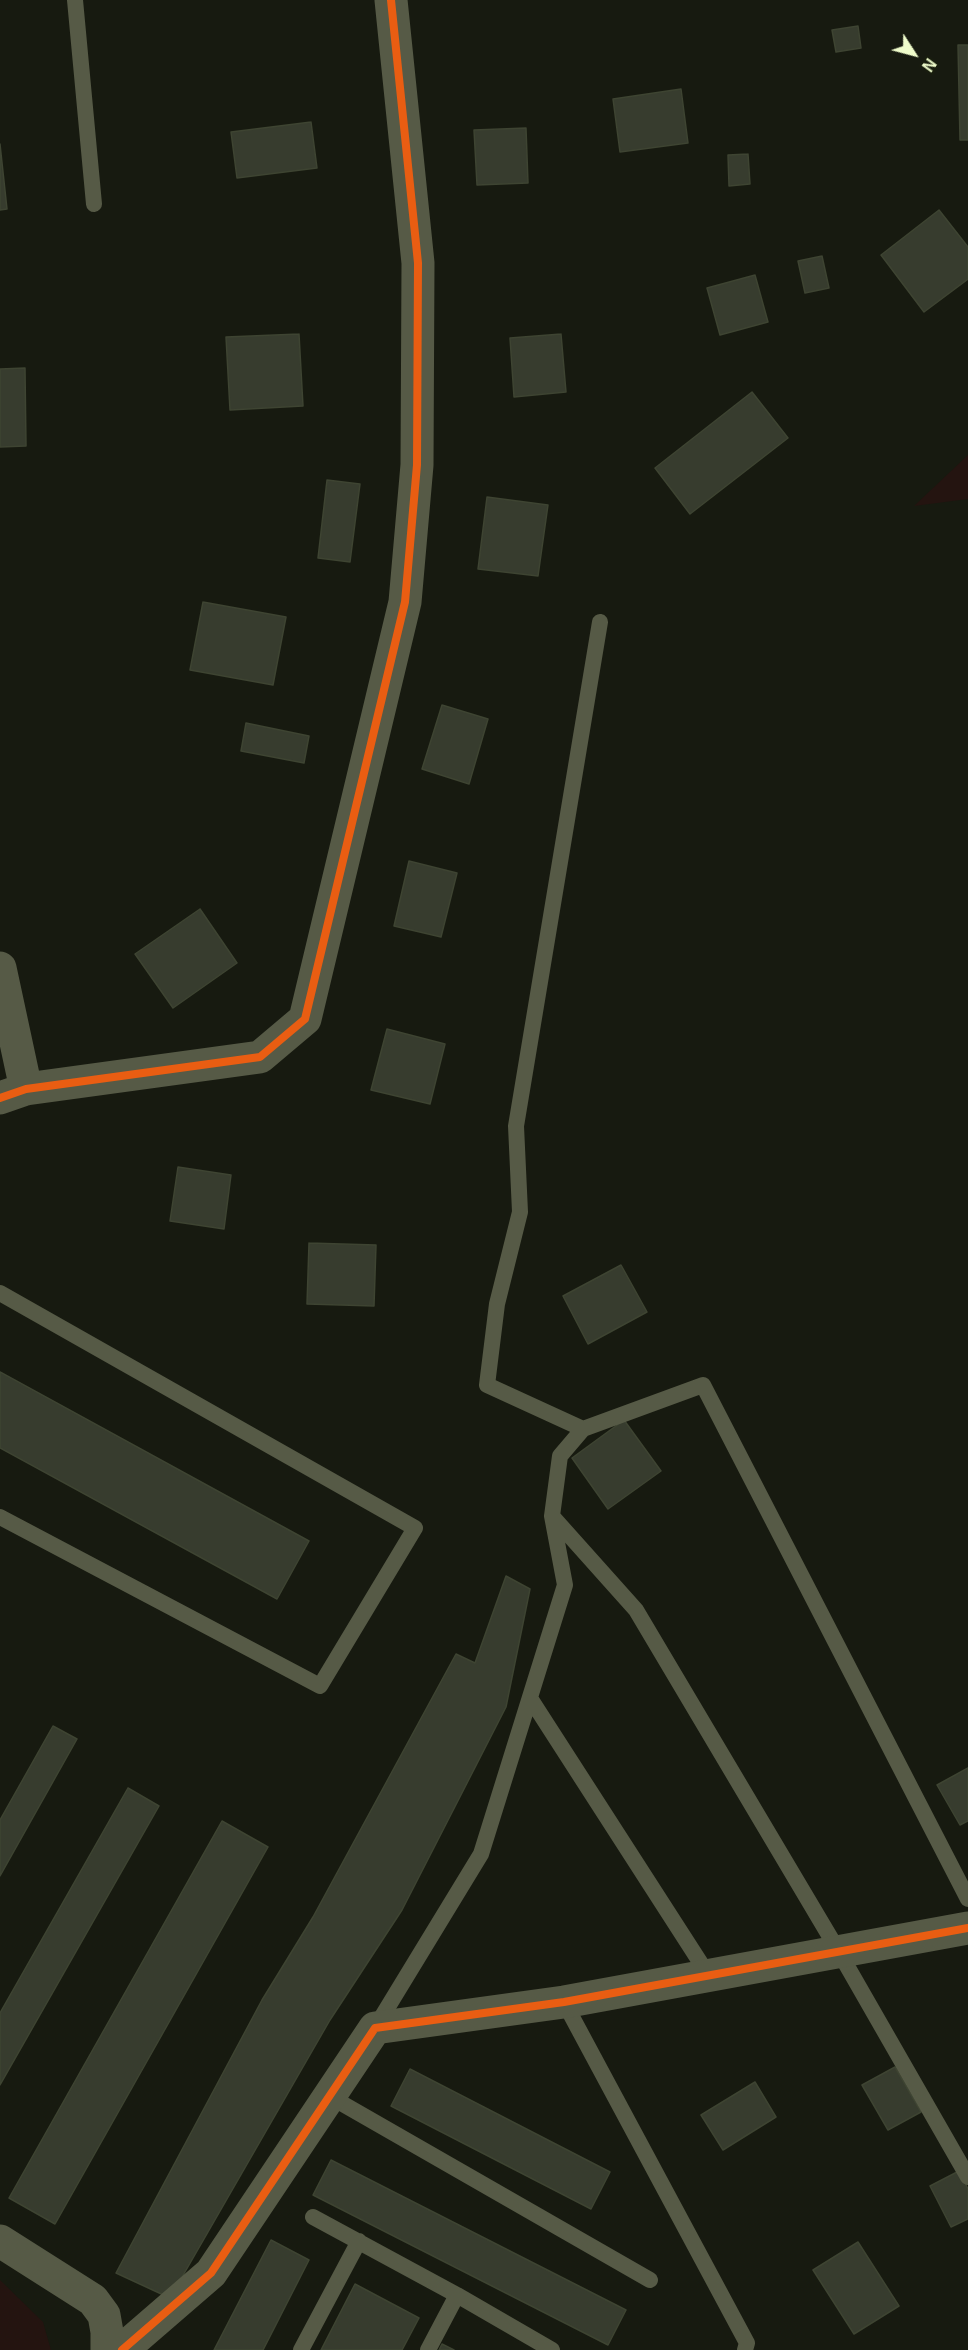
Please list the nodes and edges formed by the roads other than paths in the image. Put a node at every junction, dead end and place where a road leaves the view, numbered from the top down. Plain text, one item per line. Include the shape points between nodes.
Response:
1 (75, 0) edge
2 (391, 0) edge
3 (94, 204) dead end
4 (600, 622) dead end
5 (0, 968) edge
6 (13, 1094) edge
7 (0, 1293) edge
8 (583, 1429) junction
9 (552, 1516) junction
10 (0, 1517) edge
11 (530, 1698) junction
12 (968, 1899) edge
13 (968, 1928) edge
14 (839, 1952) junction
15 (709, 1976) junction
16 (564, 2002) junction
17 (375, 2028) junction
18 (329, 2097) junction
19 (968, 2177) edge
20 (314, 2217) dead end
21 (0, 2241) edge
22 (359, 2241) junction
23 (650, 2280) dead end
24 (457, 2295) junction
25 (749, 2348) edge
26 (106, 2350) edge
27 (122, 2350) edge
28 (301, 2350) edge
29 (428, 2350) edge
30 (552, 2350) edge

1 - 3 lane
2 - 6 street via 418,263 417,465 405,602 305,1019 260,1057
4 - 8 lane via 516,1126 520,1212 497,1304 487,1385
5 - 6 street
7 - 10 lane via 415,1528 320,1686
8 - 9 lane via 560,1456
8 - 12 lane via 703,1385
9 - 11 lane via 565,1585
9 - 14 lane via 636,1610
11 - 15 lane
11 - 17 lane via 481,1854
13 - 14 street
14 - 15 street
14 - 19 lane
15 - 16 street
16 - 17 street
16 - 25 lane
17 - 18 street
18 - 23 lane
18 - 27 street via 211,2273
20 - 22 lane
21 - 26 street via 93,2300 104,2315
22 - 24 lane
22 - 28 lane
24 - 29 lane
24 - 30 lane

